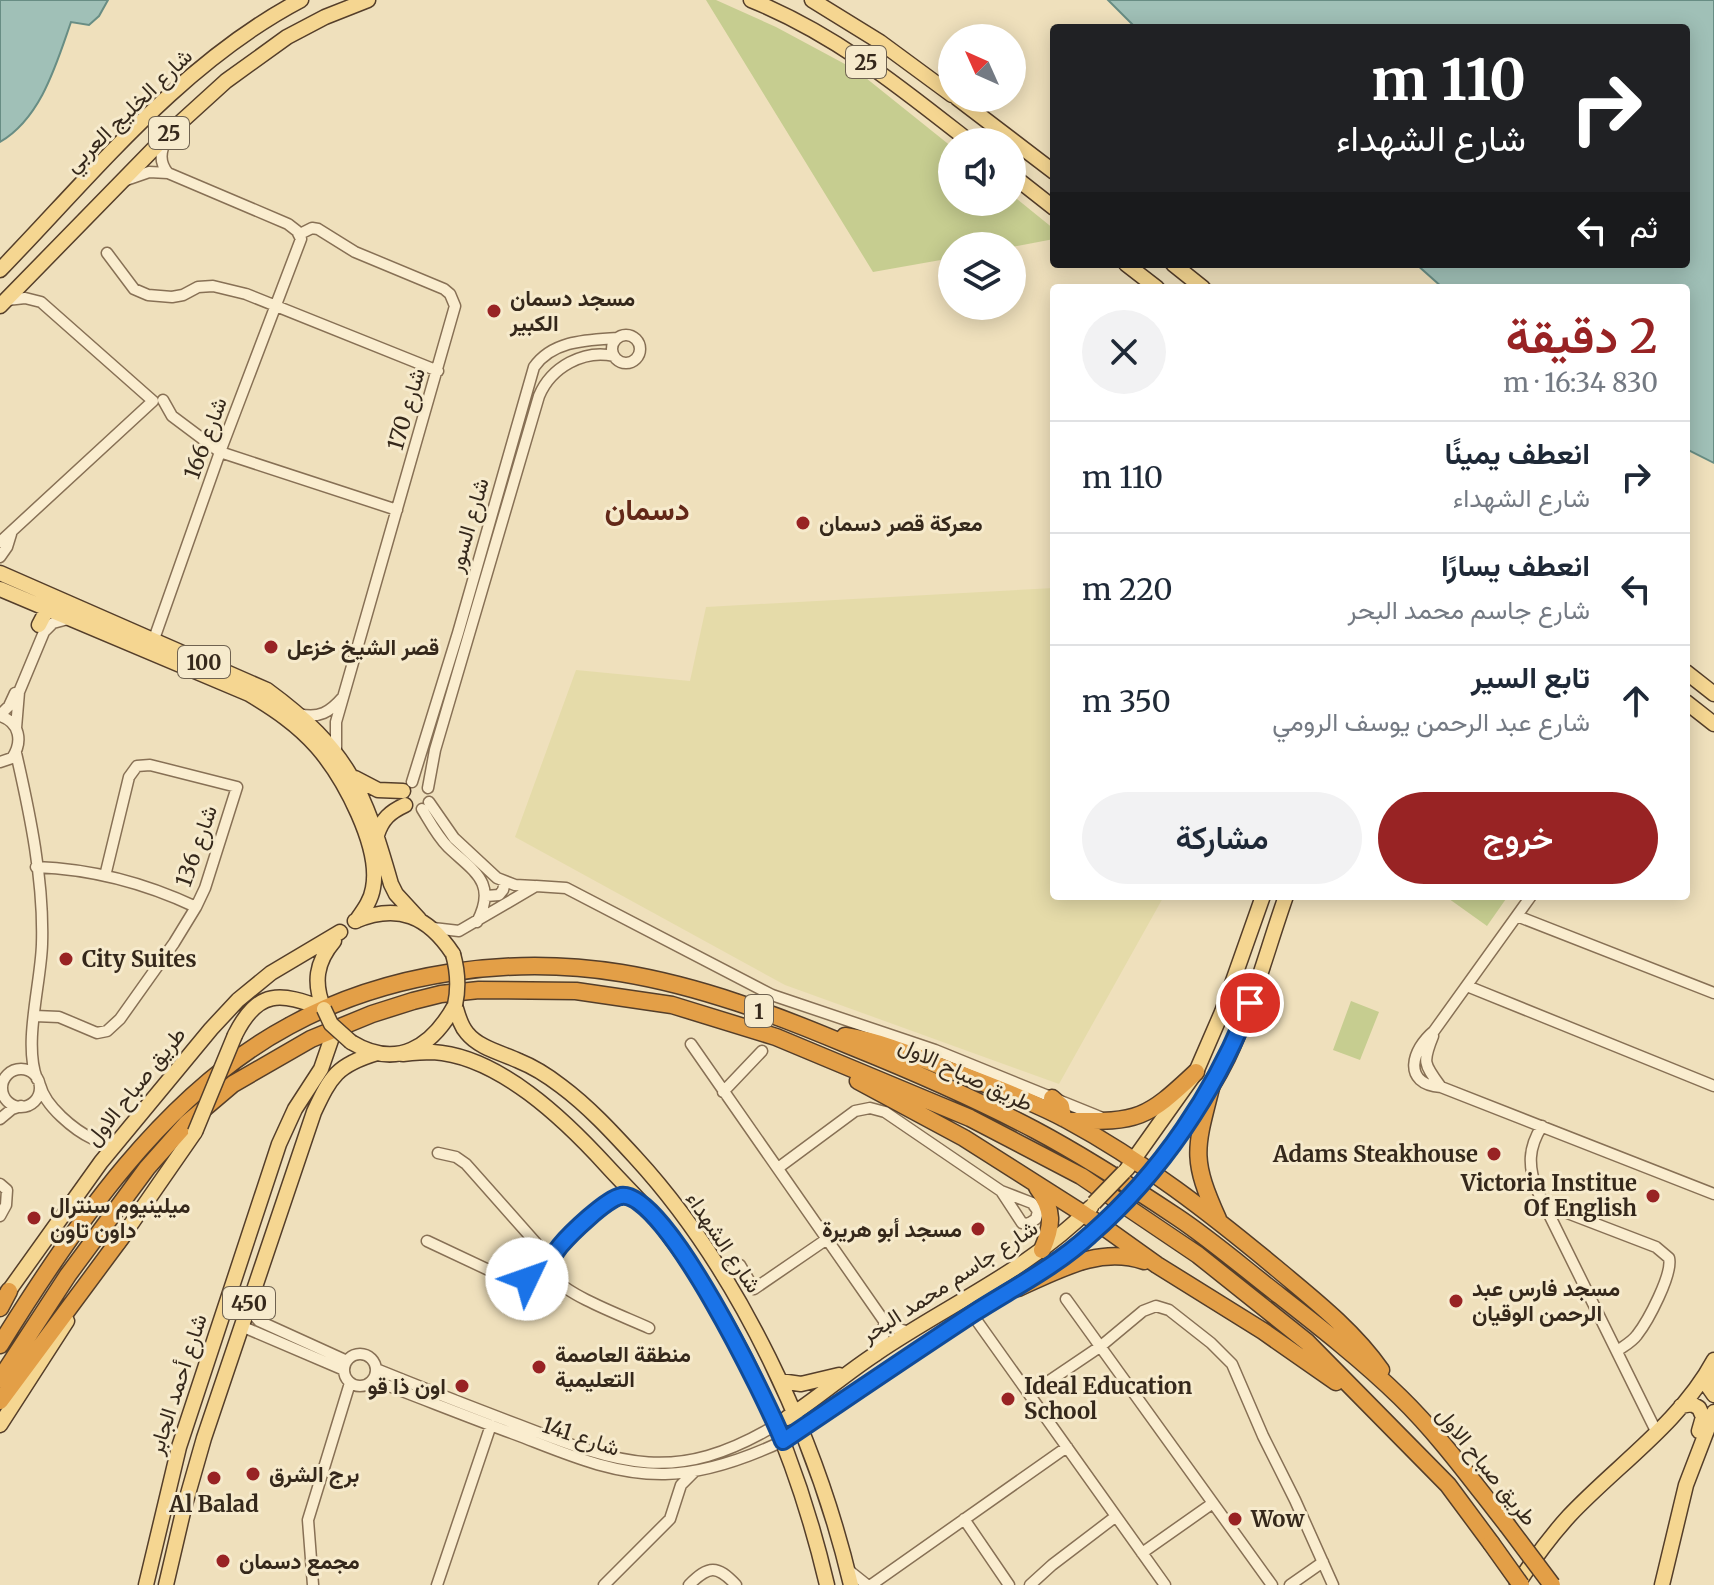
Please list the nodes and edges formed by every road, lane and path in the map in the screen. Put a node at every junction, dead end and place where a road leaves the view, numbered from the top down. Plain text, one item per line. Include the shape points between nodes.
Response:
1 (301, 0) edge
2 (368, 0) edge
3 (751, 0) edge
4 (812, 0) edge
5 (938, 84) edge
6 (938, 88) edge
7 (924, 106) junction
8 (975, 112) edge
9 (952, 128) edge
10 (171, 131) junction
11 (1050, 169) edge
12 (168, 173) junction
13 (118, 184) junction
14 (1026, 186) edge
15 (1050, 205) edge
16 (300, 234) junction
17 (107, 253) dead end
18 (1131, 268) edge
19 (1178, 268) edge
20 (0, 270) edge
21 (1152, 284) edge
22 (1198, 284) edge
23 (2, 303) edge
24 (274, 307) junction
25 (617, 338) junction
26 (614, 356) junction
27 (438, 371) junction
28 (158, 400) junction
29 (220, 452) junction
30 (397, 510) junction
31 (12, 532) junction
32 (0, 542) edge
33 (0, 557) edge
34 (0, 573) edge
35 (0, 589) edge
36 (63, 599) junction
37 (25, 600) junction
38 (45, 609) junction
39 (70, 619) junction
40 (39, 625) junction
41 (154, 639) junction
42 (1690, 675) edge
43 (1714, 694) edge
44 (344, 695) junction
45 (1690, 705) edge
46 (299, 714) junction
47 (0, 716) edge
48 (1714, 724) edge
49 (16, 728) junction
50 (16, 753) junction
51 (336, 753) junction
52 (0, 763) edge
53 (354, 777) junction
54 (23, 783) junction
55 (428, 788) junction
56 (407, 793) junction
57 (426, 805) junction
58 (377, 835) junction
59 (36, 867) junction
60 (105, 876) junction
61 (505, 882) junction
62 (536, 886) junction
63 (486, 896) junction
64 (1262, 900) edge
65 (1285, 900) edge
66 (1528, 900) edge
67 (196, 907) junction
68 (1517, 916) junction
69 (419, 919) junction
70 (356, 921) junction
71 (476, 923) junction
72 (432, 927) junction
73 (340, 932) junction
74 (1467, 986) junction
75 (1714, 993) edge
76 (455, 1005) junction
77 (324, 1009) junction
78 (35, 1016) junction
79 (331, 1024) junction
80 (816, 1032) junction
81 (776, 1037) junction
82 (32, 1043) junction
83 (691, 1044) dead end
84 (762, 1051) dead end
85 (377, 1053) junction
86 (403, 1054) junction
87 (14, 1070) junction
88 (0, 1072) edge
89 (1196, 1072) junction
90 (38, 1081) junction
91 (1714, 1086) edge
92 (1211, 1088) junction
93 (2, 1090) edge
94 (723, 1092) junction
95 (1052, 1098) junction
96 (23, 1106) junction
97 (0, 1111) edge
98 (55, 1112) junction
99 (0, 1119) edge
100 (1066, 1119) junction
101 (1113, 1122) junction
102 (1542, 1126) junction
103 (93, 1139) junction
104 (119, 1139) junction
105 (438, 1153) dead end
106 (101, 1162) junction
107 (1129, 1166) junction
108 (778, 1168) junction
109 (612, 1172) junction
110 (1146, 1177) junction
111 (1034, 1182) junction
112 (3, 1187) edge
113 (1001, 1191) dead end
114 (1714, 1194) edge
115 (608, 1202) junction
116 (1544, 1204) junction
117 (647, 1207) junction
118 (1089, 1208) junction
119 (0, 1216) edge
120 (1106, 1220) junction
121 (1219, 1220) junction
122 (1587, 1222) junction
123 (123, 1235) junction
124 (827, 1239) junction
125 (427, 1241) dead end
126 (247, 1242) junction
127 (1563, 1243) junction
128 (1042, 1250) junction
129 (551, 1263) junction
130 (1157, 1265) junction
131 (722, 1276) junction
132 (1018, 1288) junction
133 (1066, 1299) dead end
134 (3, 1301) edge
135 (249, 1304) junction
136 (972, 1314) junction
137 (884, 1321) junction
138 (241, 1326) junction
139 (649, 1328) dead end
140 (910, 1332) junction
141 (0, 1345) edge
142 (1101, 1346) junction
143 (1617, 1351) junction
144 (877, 1352) junction
145 (1714, 1360) edge
146 (345, 1366) junction
147 (1714, 1370) edge
148 (851, 1372) junction
149 (374, 1374) junction
150 (0, 1379) edge
151 (780, 1381) junction
152 (350, 1383) junction
153 (1030, 1394) junction
154 (1714, 1395) edge
155 (1399, 1396) junction
156 (0, 1401) edge
157 (1365, 1402) junction
158 (1681, 1406) junction
159 (1714, 1412) edge
160 (794, 1413) junction
161 (0, 1425) edge
162 (491, 1425) junction
163 (776, 1425) junction
164 (800, 1429) junction
165 (1660, 1429) junction
166 (783, 1441) junction
167 (1067, 1447) junction
168 (697, 1469) junction
169 (661, 1474) junction
170 (1686, 1485) junction
171 (679, 1490) junction
172 (1213, 1503) junction
173 (1115, 1517) junction
174 (964, 1519) junction
175 (835, 1525) junction
176 (813, 1529) junction
177 (173, 1553) junction
178 (1142, 1553) junction
179 (1323, 1562) junction
180 (1665, 1566) junction
181 (859, 1581) edge
182 (148, 1582) edge
183 (823, 1582) edge
184 (166, 1585) edge
185 (173, 1585) edge
186 (313, 1585) edge
187 (437, 1585) edge
188 (604, 1585) edge
189 (689, 1585) edge
190 (736, 1585) edge
191 (1009, 1585) edge
192 (1030, 1585) edge
193 (1165, 1585) edge
194 (1272, 1585) edge
195 (1290, 1585) edge
196 (1333, 1585) edge
197 (1519, 1585) edge
198 (1552, 1585) edge
199 (1662, 1585) edge
200 (1670, 1585) edge

1 - 20 main road, شارع الخليج العربي / 25 via 236,40 180,86
2 - 10 main road, شارع الخليج العربي / 25 via 315,22 266,51
3 - 7 main road, 25 via 836,41
4 - 5 main road, 25
6 - 7 main road via 931,85 923,91
7 - 9 main road, 25
8 - 11 main road, 25
10 - 12 street via 161,155
10 - 13 main road, شارع الخليج العربي / 25
12 - 13 street via 149,172
12 - 16 street, شارع 170 via 280,220
13 - 23 main road, شارع الخليج العربي / 25
14 - 15 main road
16 - 24 street, شارع 166
16 - 27 street, شارع 170 via 318,229 355,252 450,294 455,309
17 - 24 street via 134,289 148,295 172,297 213,286
18 - 21 main road
19 - 22 main road
23 - 28 street via 21,298 41,302
24 - 27 street
24 - 29 street, شارع 166
25 - 26 street
25 - 26 street via 634,337 640,350 628,363
25 - 56 street, شارع السور via 553,349 534,367
26 - 55 street, شارع السور via 597,353 568,363 539,396
27 - 30 street, شارع 170
28 - 29 street
28 - 31 street
29 - 30 street
29 - 41 street, شارع 166
30 - 44 street, شارع 170
31 - 32 street
31 - 33 street
34 - 36 main road, 100
35 - 37 main road, 100
36 - 38 main road
36 - 41 main road, 100
37 - 38 main road, 100
37 - 40 street
38 - 39 main road, 100
38 - 40 main road
39 - 49 street via 56,621 44,632 19,692
39 - 70 main road, 100 via 249,694 319,749 353,803 369,848 374,884
40 - 47 street via 14,697
41 - 46 main road, 100 via 267,690
42 - 43 main road
44 - 46 street via 322,715
44 - 51 street, شارع 170 via 335,728
45 - 48 main road
46 - 51 main road, 100
47 - 49 street
49 - 50 street
50 - 52 street
50 - 54 street
51 - 53 main road, 100
52 - 54 street
53 - 56 main road via 378,790
53 - 58 main road, 100
54 - 59 street
55 - 56 street via 421,782
55 - 57 street, شارع السور
56 - 57 street via 414,810
56 - 58 main road
57 - 61 street via 454,838
57 - 63 street via 441,839 479,876
58 - 69 main road, 100 via 396,894
59 - 60 street
59 - 78 street via 42,943
60 - 67 street
60 - 67 street, شارع 136 via 129,777 137,766 144,763 237,787
61 - 62 street
61 - 63 street via 499,895
62 - 71 street
62 - 95 street via 566,888 592,900 772,995 935,1050
63 - 71 street
64 - 89 main road, شارع جاسم محمد البحر
65 - 92 main road, شارع جاسم محمد البحر via 1254,994
66 - 68 street
67 - 78 street, شارع 136 via 107,1031 93,1032 52,1015
68 - 74 street
68 - 75 street
69 - 70 main road, 100 via 389,913
69 - 72 main road, 100
70 - 73 main road, 100
71 - 72 street via 450,932
72 - 76 main road, 100, bridge via 453,954 458,970
73 - 77 main road, 100 via 319,963 317,986
73 - 104 main road, طريق صباح الاول via 271,973 238,1000
74 - 91 street
74 - 102 street via 1418,1048 1416,1073 1423,1082
76 - 86 main road via 443,1027
76 - 131 main road, شارع الشهداء via 460,1022 476,1041 558,1083 603,1124 661,1188
77 - 79 main road, 100, bridge
77 - 123 main road, bridge via 296,998 274,997 247,1013 195,1132
78 - 82 street
79 - 85 main road, 100, bridge via 351,1042
79 - 126 main road, شارع أحمد الجابر / 450, bridge via 321,1069 279,1144
80 - 100 highway via 892,1047
80 - 141 highway, طريق صباح الاول / 1 via 705,993 587,969 467,971 413,980 352,999 263,1041 182,1104 90,1213
80 - 155 highway, طريق صباح الاول / 1 via 1037,1131 1180,1219
81 - 111 highway via 964,1138
81 - 150 highway, طريق صباح الاول / 1 via 672,1005 538,989 441,994 344,1024 233,1084 187,1123 95,1237
81 - 157 highway, طريق صباح الاول / 1 via 970,1118 1081,1176 1198,1255 1307,1342
82 - 87 street
82 - 90 street
83 - 94 street
84 - 94 street
85 - 86 main road, 100
85 - 135 main road, شارع أحمد الجابر / 450 via 341,1067 328,1084 298,1154
86 - 109 main road, شارع الشهداء via 434,1052 504,1078 557,1115
87 - 88 street
87 - 90 street via 30,1071
87 - 93 street
89 - 101 highway via 1160,1105
89 - 107 main road, شارع جاسم محمد البحر
90 - 96 street via 37,1097
90 - 98 street
92 - 110 main road, شارع جاسم محمد البحر
92 - 121 highway via 1197,1153 1203,1185
93 - 96 street via 10,1103
93 - 97 street
94 - 108 street
95 - 100 highway
95 - 101 street
96 - 98 street
96 - 99 street
98 - 103 street
100 - 101 highway
100 - 107 highway
102 - 114 street
102 - 116 street via 1531,1147 1530,1164
103 - 104 street
103 - 106 street
104 - 106 main road, طريق صباح الاول
105 - 129 street via 466,1164
106 - 134 main road, طريق صباح الاول
107 - 110 highway
107 - 118 main road, شارع جاسم محمد البحر, bridge
108 - 113 street via 851,1114 870,1108 885,1112
108 - 124 street
109 - 115 street via 615,1185
109 - 117 main road, شارع الشهداء
110 - 120 main road, شارع جاسم محمد البحر, bridge
110 - 121 highway
111 - 118 highway
111 - 128 highway via 1051,1210
112 - 119 street via 6,1205
115 - 117 street via 626,1196
115 - 129 street via 561,1245
116 - 122 street
116 - 127 street
117 - 163 main road, شارع الشهداء via 715,1305 749,1363
118 - 120 highway
118 - 128 main road, شارع جاسم محمد البحر
120 - 130 highway
120 - 132 main road, شارع جاسم محمد البحر
121 - 155 highway via 1350,1334
122 - 127 street via 1570,1224
122 - 143 street via 1656,1247 1670,1260 1669,1274 1641,1329
123 - 156 highway
123 - 161 main road
124 - 131 street via 754,1289 740,1265
124 - 137 street
125 - 129 street via 512,1281 533,1276
126 - 138 main road via 229,1315
126 - 182 main road, شارع أحمد الجابر / 450 via 179,1447
127 - 143 street
128 - 140 main road, شارع جاسم محمد البحر
129 - 139 street via 554,1277 566,1288
130 - 132 highway via 1104,1255
130 - 157 highway
131 - 151 main road, شارع الشهداء
132 - 136 main road, شارع جاسم محمد البحر
133 - 142 street
135 - 138 main road, شارع أحمد الجابر / 450
135 - 146 street via 259,1321
136 - 153 street
136 - 164 main road, شارع جاسم محمد البحر
137 - 140 street
137 - 144 street
138 - 146 street
138 - 177 main road, شارع أحمد الجابر / 450 via 193,1471
140 - 144 main road, شارع جاسم محمد البحر
142 - 153 street
142 - 172 street
142 - 179 street via 1143,1311 1161,1305 1225,1354
143 - 165 street
144 - 148 main road, شارع جاسم محمد البحر
145 - 158 main road
146 - 149 street via 361,1354 371,1359
146 - 152 street
147 - 154 main road via 1707,1385
148 - 151 main road via 801,1384
148 - 160 main road, شارع جاسم محمد البحر
149 - 152 street via 362,1386
149 - 162 street, شارع 141
149 - 163 street, شارع 141 via 626,1462 714,1455
151 - 160 main road, شارع الشهداء
152 - 186 street via 308,1520
153 - 167 street
155 - 198 highway, طريق صباح الاول / 1, bridge via 1435,1434
157 - 197 highway, طريق صباح الاول / 1, bridge via 1448,1485
158 - 165 main road
158 - 170 main road via 1695,1405 1703,1417
159 - 170 main road
160 - 163 main road, شارع جاسم محمد البحر
160 - 164 main road, شارع الشهداء
162 - 169 street, شارع 141 via 587,1462
162 - 187 street
163 - 166 main road, شارع الشهداء
164 - 166 main road, شارع جاسم محمد البحر
164 - 175 main road, شارع الشهداء
165 - 197 main road via 1570,1514
166 - 168 street, شارع 141
166 - 176 main road, شارع الشهداء
167 - 173 street
167 - 174 street
168 - 169 street, شارع 141
168 - 171 street
169 - 171 street
170 - 180 main road
171 - 188 street via 670,1519
172 - 178 street
172 - 194 street
173 - 178 street
173 - 192 street
174 - 181 street
174 - 191 street
175 - 176 main road via 820,1518
175 - 181 main road, شارع الشهداء
176 - 183 main road, شارع الشهداء
177 - 184 main road, شارع أحمد الجابر / 450
177 - 185 main road
178 - 193 street
179 - 195 street
179 - 196 street
180 - 199 main road
180 - 200 street
189 - 190 street via 714,1569

